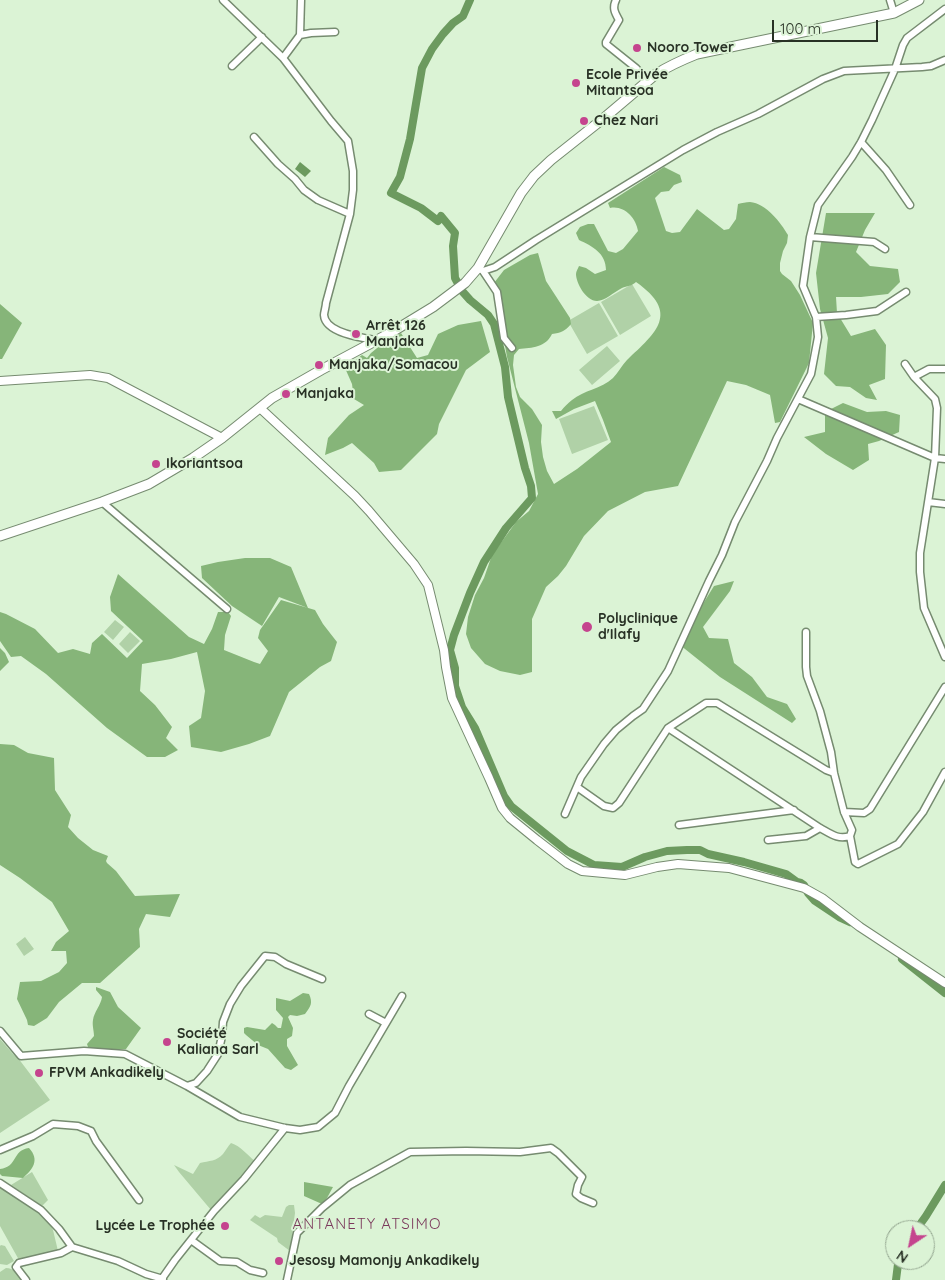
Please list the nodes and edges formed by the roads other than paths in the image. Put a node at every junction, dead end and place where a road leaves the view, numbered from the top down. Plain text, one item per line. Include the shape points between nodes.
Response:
1 (224, 0) edge
2 (301, 0) edge
3 (616, 0) edge
4 (890, 0) edge
5 (919, 0) edge
6 (945, 9) edge
7 (894, 13) junction
8 (335, 32) dead end
9 (300, 35) junction
10 (262, 37) junction
11 (283, 58) junction
12 (945, 60) edge
13 (232, 66) dead end
14 (895, 69) junction
15 (648, 81) junction
16 (254, 138) dead end
17 (861, 142) junction
18 (910, 205) dead end
19 (350, 214) junction
20 (810, 237) junction
21 (885, 249) dead end
22 (481, 269) junction
23 (906, 292) dead end
24 (816, 317) junction
25 (377, 341) junction
26 (512, 348) dead end
27 (905, 364) dead end
28 (945, 369) edge
29 (914, 377) junction
30 (0, 381) edge
31 (798, 399) junction
32 (260, 408) junction
33 (222, 438) junction
34 (936, 458) junction
35 (945, 459) edge
36 (102, 502) junction
37 (928, 502) junction
38 (945, 504) edge
39 (0, 536) edge
40 (227, 609) dead end
41 (806, 632) dead end
42 (945, 657) edge
43 (945, 687) edge
44 (668, 728) junction
45 (834, 772) junction
46 (945, 772) edge
47 (577, 787) junction
48 (795, 810) junction
49 (844, 812) junction
50 (565, 814) dead end
51 (679, 825) dead end
52 (820, 828) junction
53 (850, 836) junction
54 (768, 840) dead end
55 (322, 979) dead end
56 (945, 983) edge
57 (402, 996) dead end
58 (369, 1014) dead end
59 (386, 1023) junction
60 (0, 1031) edge
61 (187, 1086) junction
62 (285, 1128) junction
63 (0, 1150) edge
64 (0, 1183) edge
65 (139, 1200) dead end
66 (593, 1203) dead end
67 (191, 1240) junction
68 (72, 1246) junction
69 (262, 1273) dead end
70 (26, 1280) edge
71 (162, 1280) edge
72 (287, 1280) edge

1 - 10 street
2 - 9 street
3 - 15 street via 614,12 619,20 606,44
4 - 7 street
5 - 7 main road
6 - 14 street via 908,38
7 - 15 main road via 697,54 665,68
8 - 9 street
9 - 11 street
10 - 11 street
10 - 13 street
11 - 19 street via 348,140 353,171
12 - 14 street via 931,66
14 - 17 street
14 - 22 street via 844,71 823,79 683,150 495,267
15 - 22 main road via 534,176 521,193
16 - 19 street via 304,190
17 - 18 street via 886,170
17 - 20 street via 818,205
19 - 25 street via 324,317 334,329
20 - 21 street via 874,242
20 - 24 street via 803,286
22 - 25 main road via 426,312
22 - 26 street via 497,292 504,338
23 - 24 street via 877,311
24 - 31 street via 818,337 811,374
25 - 32 main road via 320,370
27 - 29 street
28 - 29 street via 929,370
29 - 34 street via 934,399 937,408
30 - 33 street via 90,375 108,378
31 - 34 street
31 - 47 street via 735,522 668,671 643,709 604,744
32 - 33 main road
32 - 56 street via 360,501 428,585 452,698 502,808 510,818 568,864 582,871 625,875 678,864 729,868 804,888
33 - 36 main road via 149,484
34 - 35 street
34 - 37 street
36 - 39 main road
36 - 40 street
37 - 38 street
37 - 42 street via 920,572 924,608
41 - 45 street via 807,676 820,711
43 - 49 street via 870,809 864,813
44 - 45 street via 706,703 717,703
44 - 47 street via 613,808 604,806
44 - 48 street
45 - 49 street
46 - 53 street via 923,812 898,844 858,864 854,862
47 - 50 street
48 - 51 street
48 - 52 street
49 - 53 street via 852,830
52 - 53 street via 842,839
52 - 54 street via 806,836
55 - 61 street via 265,956 230,1004 223,1022 218,1054 196,1083
57 - 59 street
58 - 59 street
59 - 62 street via 335,1113 318,1127
60 - 61 street via 21,1056 84,1051 125,1054
61 - 62 street via 240,1118
62 - 67 street
63 - 65 street via 53,1124 78,1126 91,1131
64 - 68 street via 41,1210
66 - 72 street via 576,1194 582,1177 550,1148 520,1152 410,1152 350,1185 296,1233
67 - 69 street via 220,1261 237,1262
67 - 71 street
68 - 70 street via 61,1253 18,1263 16,1267
68 - 71 street

